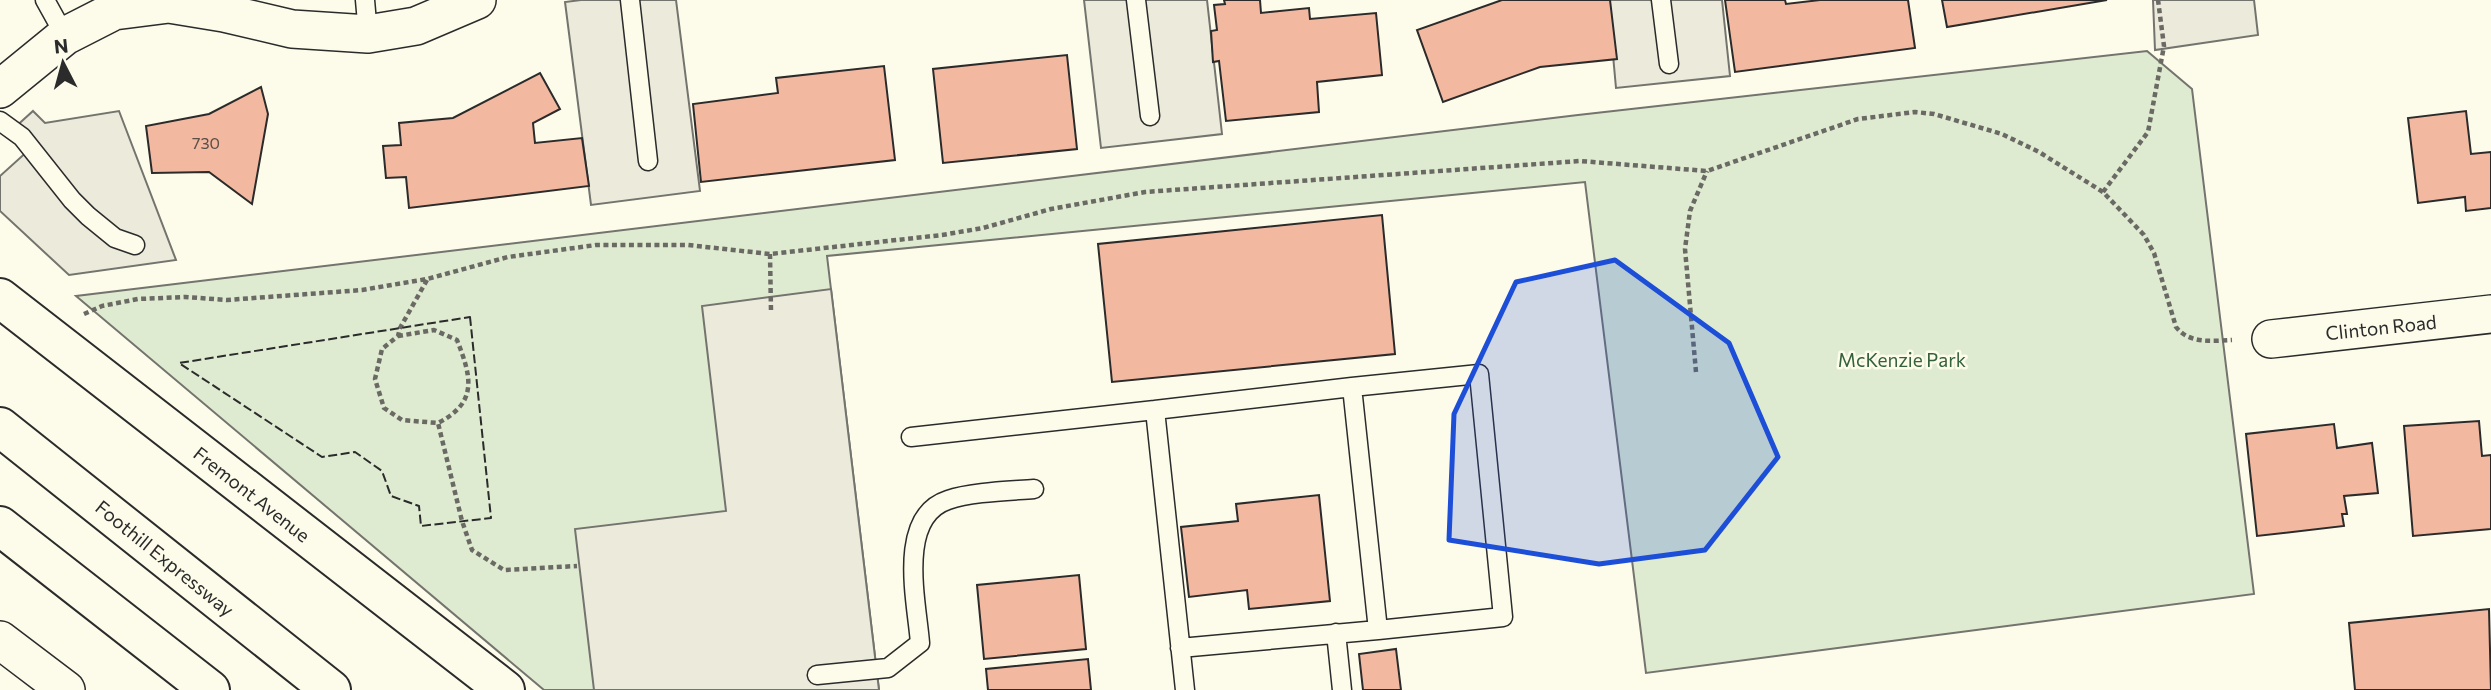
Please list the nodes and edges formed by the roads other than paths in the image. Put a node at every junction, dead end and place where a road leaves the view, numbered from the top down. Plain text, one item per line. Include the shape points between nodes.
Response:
1 (45, 0) edge
2 (477, 0) edge
3 (630, 0) edge
4 (1136, 0) edge
5 (1661, 0) edge
6 (366, 17) edge
7 (65, 36) junction
8 (1669, 64) dead end
9 (0, 89) edge
10 (1150, 116) dead end
11 (0, 121) edge
12 (648, 161) dead end
13 (135, 245) dead end
14 (0, 298) edge
15 (2491, 314) edge
16 (2271, 339) road end
17 (1352, 387) junction
18 (1155, 410) junction
19 (0, 427) edge
20 (911, 437) dead end
21 (1034, 489) dead end
22 (0, 526) edge
23 (1378, 630) junction
24 (1336, 633) junction
25 (0, 640) edge
26 (1180, 648) junction
27 (817, 675) dead end
28 (66, 690) edge
29 (210, 690) edge
30 (331, 690) edge
31 (505, 690) edge
32 (1185, 690) edge
33 (1342, 690) edge

1 - 7 lane
2 - 6 street via 416,26
3 - 12 lane
4 - 10 lane
5 - 8 lane
6 - 7 street via 292,29 169,4 114,11
7 - 9 street
11 - 13 lane via 22,137 88,216 115,238
14 - 31 main road, Fremont Avenue
15 - 16 street, Clinton Road
17 - 18 lane
17 - 23 lane
17 - 23 lane via 1479,374 1503,617
18 - 20 lane
18 - 26 lane
19 - 30 main road, Foothill Expressway
21 - 27 lane via 948,500 931,508 920,526 911,566 920,643 888,668
22 - 29 main road
23 - 24 lane
24 - 26 lane
24 - 33 lane
25 - 28 street
26 - 32 lane

